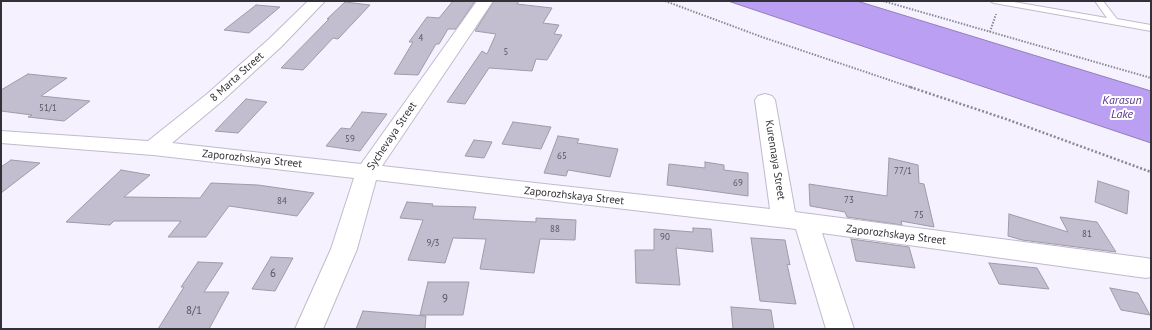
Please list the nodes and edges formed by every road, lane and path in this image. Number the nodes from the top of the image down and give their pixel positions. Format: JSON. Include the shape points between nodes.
{"nodes":[{"id":1,"x":317,"y":1,"type":"edge"},
{"id":2,"x":485,"y":1,"type":"edge"},
{"id":3,"x":665,"y":1,"type":"edge"},
{"id":4,"x":883,"y":1,"type":"edge"},
{"id":5,"x":996,"y":1,"type":"edge"},
{"id":6,"x":1098,"y":1,"type":"edge"},
{"id":7,"x":1034,"y":5,"type":"edge"},
{"id":8,"x":1114,"y":22,"type":"junction"},
{"id":9,"x":1151,"y":28,"type":"edge"},
{"id":10,"x":990,"y":32,"type":"junction"},
{"id":11,"x":1151,"y":78,"type":"edge"},
{"id":12,"x":765,"y":100,"type":"dead end"},
{"id":13,"x":2,"y":137,"type":"edge"},
{"id":14,"x":153,"y":148,"type":"junction"},
{"id":15,"x":367,"y":172,"type":"junction"},
{"id":16,"x":1151,"y":172,"type":"edge"},
{"id":17,"x":795,"y":221,"type":"junction"},
{"id":18,"x":1146,"y":268,"type":"dead end"},
{"id":19,"x":309,"y":329,"type":"edge"},
{"id":20,"x":840,"y":329,"type":"edge"}],
"edges":[{"from":1,"to":14,"type":"street","name":"8 Marta Street","via":[[214,98]]},
{"from":2,"to":15,"type":"street","name":"Sychevaya Street"},
{"from":3,"to":16,"type":"path"},
{"from":4,"to":10,"type":"path"},
{"from":5,"to":7,"type":"lane"},
{"from":5,"to":10,"type":"path","via":[[995,21]]},
{"from":6,"to":8,"type":"lane"},
{"from":7,"to":8,"type":"lane"},
{"from":8,"to":9,"type":"lane"},
{"from":10,"to":11,"type":"path"},
{"from":12,"to":17,"type":"street","name":"Kurennaya Street"},
{"from":13,"to":14,"type":"street","name":"Zaporozhskaya Street"},
{"from":14,"to":15,"type":"street","name":"Zaporozhskaya Street"},
{"from":15,"to":17,"type":"street","name":"Zaporozhskaya Street"},
{"from":15,"to":19,"type":"street","name":"Sychevaya Street","via":[[344,249]]},
{"from":17,"to":18,"type":"street","name":"Zaporozhskaya Street"},
{"from":17,"to":20,"type":"street","name":"Kurennaya Street"}]}
